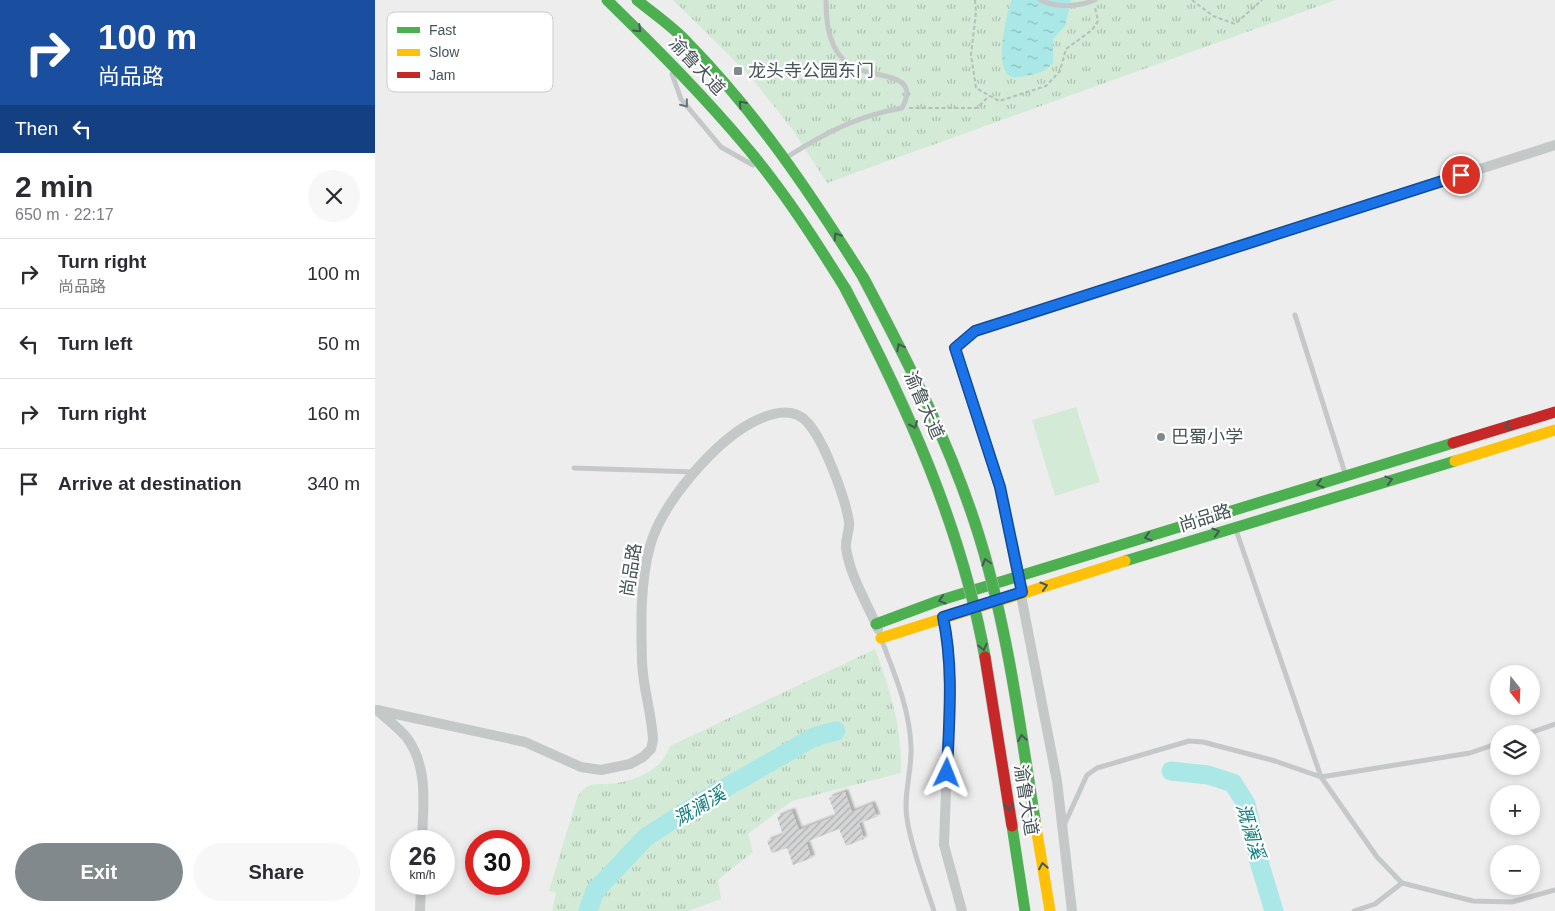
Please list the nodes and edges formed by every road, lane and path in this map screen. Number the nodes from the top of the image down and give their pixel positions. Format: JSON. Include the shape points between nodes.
{"nodes":[{"id":1,"x":607,"y":0,"type":"edge"},
{"id":2,"x":637,"y":0,"type":"edge"},
{"id":3,"x":826,"y":0,"type":"edge"},
{"id":4,"x":975,"y":0,"type":"edge"},
{"id":5,"x":1040,"y":0,"type":"edge"},
{"id":6,"x":1094,"y":0,"type":"edge"},
{"id":7,"x":1192,"y":0,"type":"edge"},
{"id":8,"x":1262,"y":0,"type":"edge"},
{"id":9,"x":668,"y":59,"type":"junction"},
{"id":10,"x":989,"y":96,"type":"junction"},
{"id":11,"x":902,"y":108,"type":"junction"},
{"id":12,"x":1555,"y":145,"type":"edge"},
{"id":13,"x":785,"y":158,"type":"junction"},
{"id":14,"x":768,"y":174,"type":"junction"},
{"id":15,"x":1295,"y":315,"type":"dead end"},
{"id":16,"x":1555,"y":412,"type":"edge"},
{"id":17,"x":1555,"y":430,"type":"edge"},
{"id":18,"x":574,"y":468,"type":"dead end"},
{"id":19,"x":695,"y":472,"type":"junction"},
{"id":20,"x":1346,"y":476,"type":"junction"},
{"id":21,"x":1235,"y":527,"type":"junction"},
{"id":22,"x":1019,"y":577,"type":"junction"},
{"id":23,"x":1022,"y":592,"type":"junction"},
{"id":24,"x":943,"y":617,"type":"junction"},
{"id":25,"x":876,"y":624,"type":"junction"},
{"id":26,"x":881,"y":638,"type":"junction"},
{"id":27,"x":376,"y":710,"type":"edge"},
{"id":28,"x":1555,"y":724,"type":"edge"},
{"id":29,"x":1540,"y":729,"type":"edge"},
{"id":30,"x":1490,"y":746,"type":"edge"},
{"id":31,"x":1321,"y":777,"type":"junction"},
{"id":32,"x":1063,"y":828,"type":"junction"},
{"id":33,"x":422,"y":830,"type":"edge"},
{"id":34,"x":1403,"y":883,"type":"junction"},
{"id":35,"x":1555,"y":890,"type":"edge"},
{"id":36,"x":421,"y":895,"type":"edge"},
{"id":37,"x":420,"y":911,"type":"edge"},
{"id":38,"x":934,"y":911,"type":"edge"},
{"id":39,"x":963,"y":911,"type":"edge"},
{"id":40,"x":1025,"y":911,"type":"edge"},
{"id":41,"x":1050,"y":911,"type":"edge"},
{"id":42,"x":1072,"y":911,"type":"edge"},
{"id":43,"x":1355,"y":911,"type":"edge"}],
"edges":[{"from":1,"to":9,"type":"main road","name":"渝鲁大道","one_way":true},
{"from":13,"to":2,"type":"main road","name":"渝鲁大道","one_way":true,"via":[[685,41]]},
{"from":3,"to":11,"type":"lane","via":[[828,34],[841,57],[852,67],[903,83],[907,98]]},
{"from":4,"to":10,"type":"path","via":[[971,55],[976,88]]},
{"from":5,"to":6,"type":"lane","via":[[1060,5],[1080,5]]},
{"from":6,"to":10,"type":"path","via":[[1098,21],[1092,30],[1066,49],[1060,71],[1046,86],[999,101]]},
{"from":7,"to":8,"type":"path","via":[[1213,16],[1235,24]]},
{"from":9,"to":14,"type":"main road","name":"渝鲁大道"},
{"from":9,"to":14,"type":"lane","one_way":true,"via":[[681,100],[721,147]]},
{"from":10,"to":11,"type":"path","via":[[977,108]]},
{"from":11,"to":13,"type":"lane","via":[[823,134]]},
{"from":12,"to":22,"type":"street","via":[[975,331],[955,348],[1000,487]]},
{"from":41,"to":13,"type":"main road","name":"渝鲁大道","one_way":true,"bridge":true,"via":[[1010,664],[980,538],[942,434],[918,381],[863,277]]},
{"from":14,"to":40,"type":"main road","name":"渝鲁大道","one_way":true,"bridge":true,"via":[[845,288],[898,388],[941,492],[959,548],[988,668]]},
{"from":15,"to":20,"type":"lane"},
{"from":16,"to":20,"type":"main road","name":"尚品路","one_way":true},
{"from":21,"to":17,"type":"main road","name":"尚品路","one_way":true},
{"from":18,"to":19,"type":"lane"},
{"from":19,"to":25,"type":"street","name":"尚品路","via":[[745,426],[764,416],[785,413],[805,420],[825,450],[842,497],[849,522],[846,547],[851,566]]},
{"from":19,"to":27,"type":"street","name":"尚品路","via":[[665,514],[650,545],[642,591],[642,663],[653,740],[651,749],[643,757],[615,769],[581,767],[525,742]]},
{"from":20,"to":22,"type":"main road","name":"尚品路","one_way":true},
{"from":23,"to":21,"type":"main road","name":"尚品路","one_way":true},
{"from":21,"to":31,"type":"lane"},
{"from":22,"to":23,"type":"street"},
{"from":22,"to":25,"type":"main road","name":"尚品路","one_way":true,"via":[[937,601]]},
{"from":23,"to":24,"type":"main road","name":"尚品路"},
{"from":23,"to":32,"type":"street"},
{"from":24,"to":26,"type":"main road","name":"尚品路"},
{"from":24,"to":39,"type":"street","via":[[950,684],[944,846]]},
{"from":25,"to":26,"type":"street","name":"尚品路"},
{"from":26,"to":38,"type":"lane","via":[[907,716],[911,747],[907,820]]},
{"from":27,"to":33,"type":"street","via":[[406,737],[415,752],[423,787]]},
{"from":28,"to":29,"type":"lane"},
{"from":30,"to":31,"type":"lane","via":[[1470,753]]},
{"from":31,"to":32,"type":"lane","via":[[1275,761],[1203,742],[1189,742],[1097,768],[1087,775]]},
{"from":31,"to":34,"type":"lane","via":[[1377,857]]},
{"from":32,"to":42,"type":"street"},
{"from":34,"to":35,"type":"lane","via":[[1473,901],[1512,902]]},
{"from":34,"to":43,"type":"lane","via":[[1375,904]]},
{"from":36,"to":37,"type":"street"}]}
